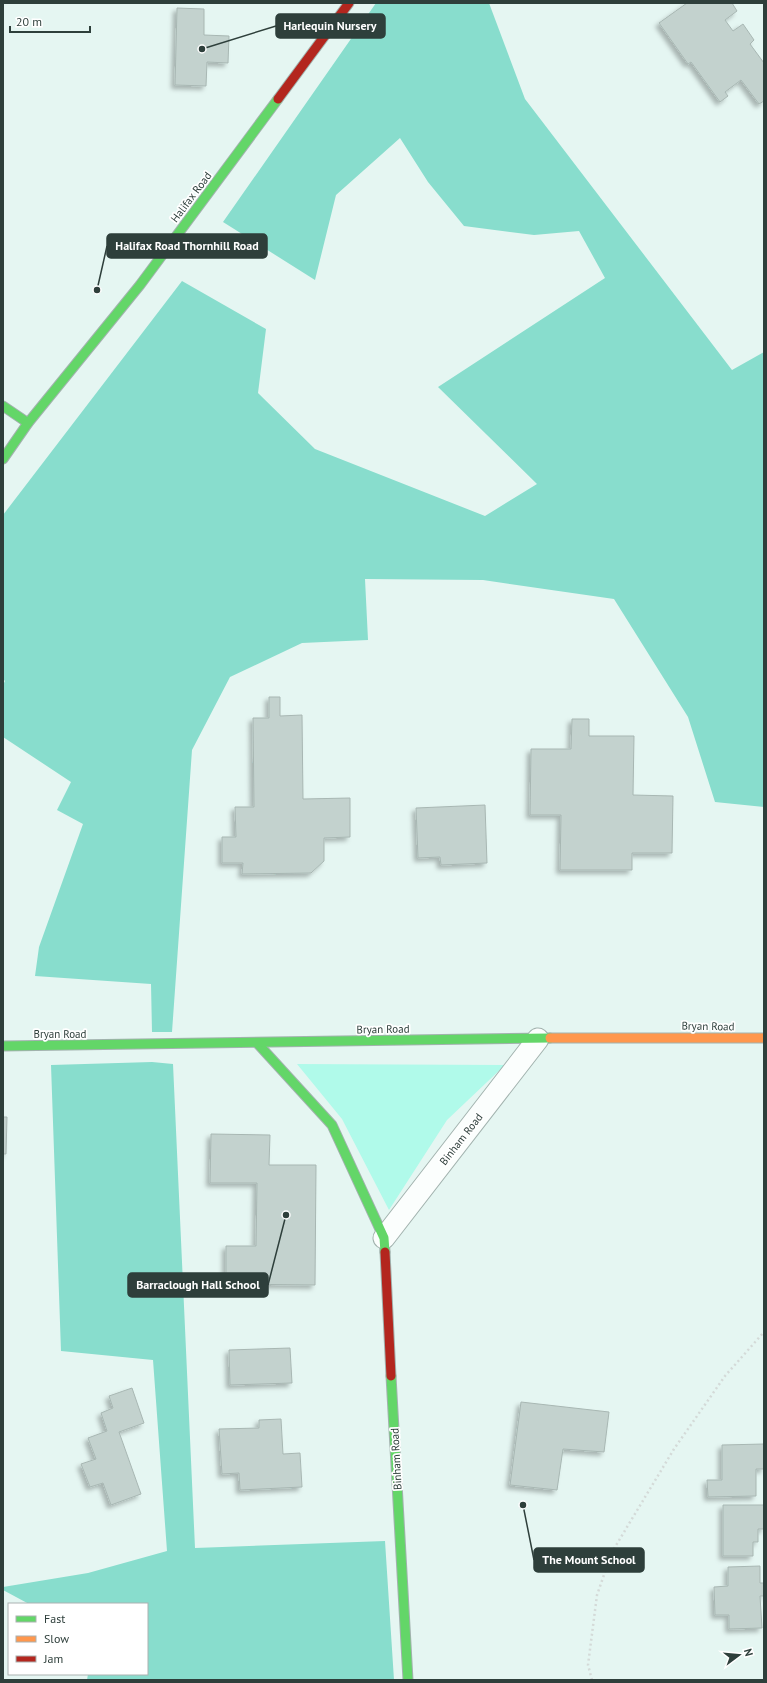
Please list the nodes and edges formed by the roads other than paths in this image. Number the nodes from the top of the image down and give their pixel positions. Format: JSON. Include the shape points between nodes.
{"nodes":[{"id":1,"x":344,"y":5,"type":"edge"},
{"id":2,"x":3,"y":406,"type":"edge"},
{"id":3,"x":28,"y":423,"type":"junction"},
{"id":4,"x":3,"y":459,"type":"edge"},
{"id":5,"x":764,"y":1038,"type":"edge"},
{"id":6,"x":538,"y":1039,"type":"junction"},
{"id":7,"x":258,"y":1044,"type":"junction"},
{"id":8,"x":3,"y":1046,"type":"edge"},
{"id":9,"x":384,"y":1238,"type":"junction"},
{"id":10,"x":408,"y":1680,"type":"edge"}],
"edges":[{"from":1,"to":3,"type":"main road","name":"Halifax Road","via":[[140,285]]},
{"from":2,"to":3,"type":"main road"},
{"from":3,"to":4,"type":"main road","name":"Halifax Road"},
{"from":5,"to":6,"type":"main road","name":"Bryan Road"},
{"from":6,"to":7,"type":"main road","name":"Bryan Road"},
{"from":6,"to":9,"type":"street","name":"Binham Road"},
{"from":7,"to":8,"type":"main road","name":"Bryan Road"},
{"from":7,"to":9,"type":"main road","name":"Binham Road","via":[[332,1125]]},
{"from":9,"to":10,"type":"main road","name":"Binham Road"}]}
